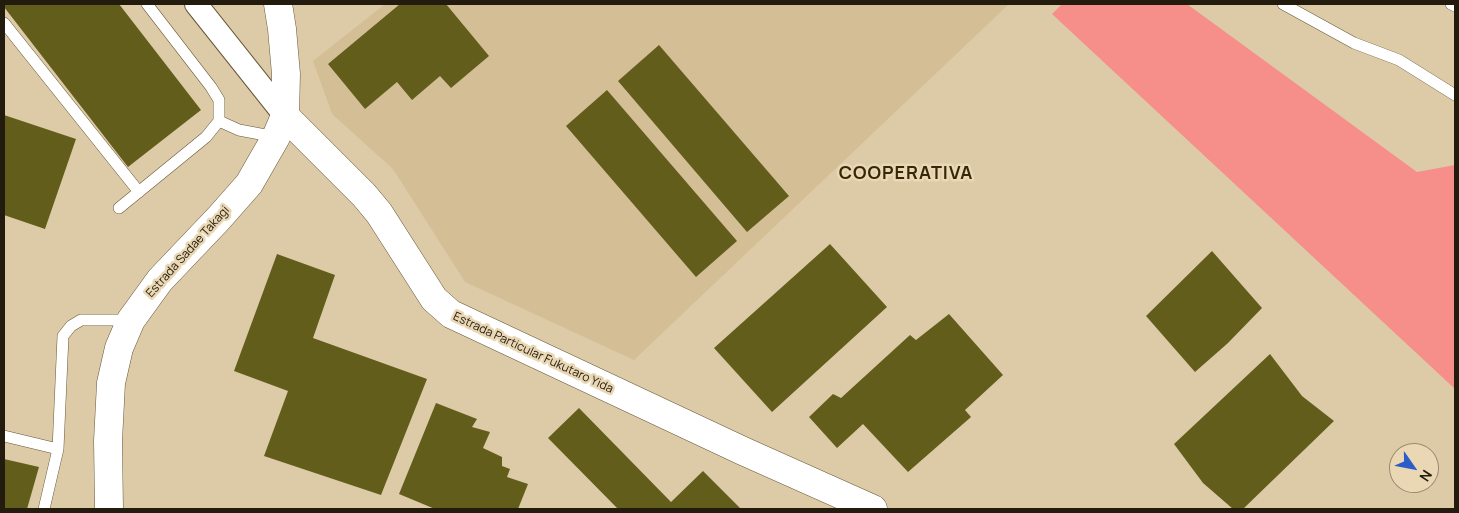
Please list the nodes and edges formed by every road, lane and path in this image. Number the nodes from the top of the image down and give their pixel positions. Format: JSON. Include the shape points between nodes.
{"nodes":[{"id":1,"x":147,"y":4,"type":"edge"},
{"id":2,"x":278,"y":4,"type":"edge"},
{"id":3,"x":1283,"y":4,"type":"edge"},
{"id":4,"x":1451,"y":4,"type":"edge"},
{"id":5,"x":1455,"y":6,"type":"edge"},
{"id":6,"x":201,"y":7,"type":"edge"},
{"id":7,"x":4,"y":23,"type":"edge"},
{"id":8,"x":1455,"y":95,"type":"edge"},
{"id":9,"x":219,"y":120,"type":"junction"},
{"id":10,"x":280,"y":126,"type":"junction"},
{"id":11,"x":139,"y":192,"type":"junction"},
{"id":12,"x":120,"y":208,"type":"dead end"},
{"id":13,"x":130,"y":320,"type":"junction"},
{"id":14,"x":4,"y":436,"type":"edge"},
{"id":15,"x":58,"y":449,"type":"junction"},
{"id":16,"x":44,"y":509,"type":"edge"},
{"id":17,"x":110,"y":509,"type":"edge"},
{"id":18,"x":873,"y":509,"type":"edge"}],
"edges":[{"from":1,"to":9,"type":"lane","via":[[211,87],[218,100]]},
{"from":2,"to":10,"type":"street","name":"Estrada Sadae Takagi","via":[[286,74]]},
{"from":3,"to":8,"type":"lane","via":[[1354,43],[1399,60]]},
{"from":4,"to":5,"type":"lane"},
{"from":6,"to":10,"type":"street","name":"Estrada Particular Fukutaro Yida"},
{"from":7,"to":11,"type":"lane"},
{"from":9,"to":10,"type":"lane","via":[[239,130]]},
{"from":9,"to":11,"type":"lane","via":[[206,137]]},
{"from":10,"to":13,"type":"street","name":"Estrada Sadae Takagi","via":[[249,184],[160,280]]},
{"from":10,"to":18,"type":"street","name":"Estrada Particular Fukutaro Yida","via":[[364,195],[434,299],[450,314]]},
{"from":11,"to":12,"type":"lane"},
{"from":13,"to":15,"type":"lane","via":[[81,320],[63,336]]},
{"from":13,"to":17,"type":"street","name":"Estrada Sadae Takagi","via":[[119,348],[112,383],[108,440]]},
{"from":14,"to":15,"type":"lane"},
{"from":15,"to":16,"type":"lane"}]}
